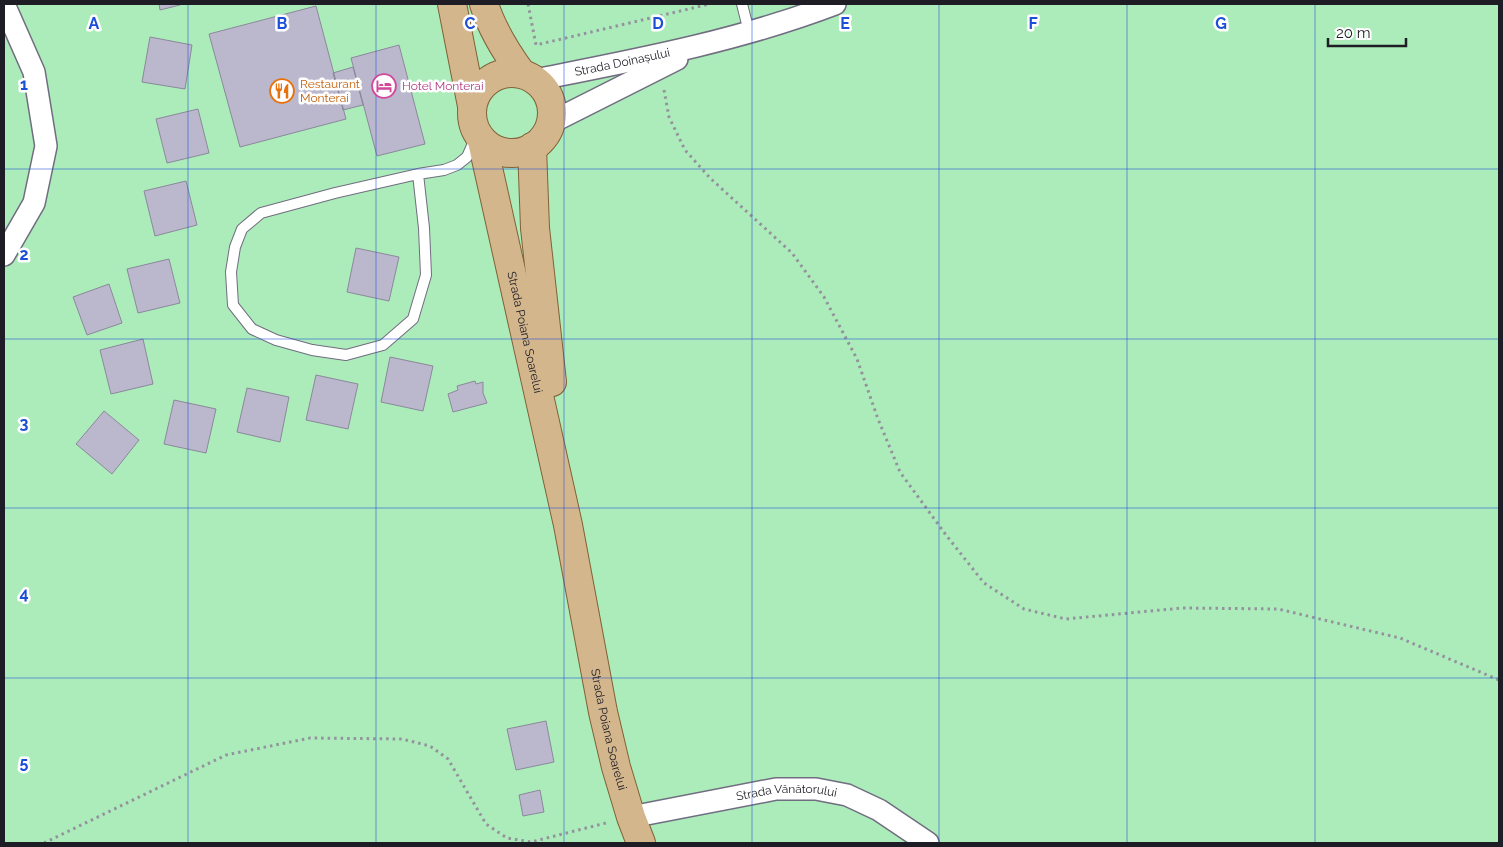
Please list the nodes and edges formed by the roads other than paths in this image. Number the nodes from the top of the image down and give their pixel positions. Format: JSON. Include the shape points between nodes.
{"nodes":[{"id":1,"x":4,"y":4,"type":"edge"},
{"id":2,"x":452,"y":4,"type":"edge"},
{"id":3,"x":484,"y":4,"type":"edge"},
{"id":4,"x":742,"y":4,"type":"edge"},
{"id":5,"x":835,"y":4,"type":"edge"},
{"id":6,"x":749,"y":32,"type":"junction"},
{"id":7,"x":709,"y":44,"type":"junction"},
{"id":8,"x":528,"y":77,"type":"junction"},
{"id":9,"x":472,"y":106,"type":"junction"},
{"id":10,"x":550,"y":123,"type":"junction"},
{"id":11,"x":480,"y":138,"type":"junction"},
{"id":12,"x":532,"y":146,"type":"junction"},
{"id":13,"x":418,"y":174,"type":"junction"},
{"id":14,"x":4,"y":255,"type":"edge"},
{"id":15,"x":568,"y":525,"type":"junction"},
{"id":16,"x":631,"y":817,"type":"junction"},
{"id":17,"x":641,"y":843,"type":"edge"},
{"id":18,"x":928,"y":843,"type":"edge"}],
"edges":[{"from":1,"to":14,"type":"street","via":[[34,72],[46,146],[34,203]]},
{"from":2,"to":9,"type":"main road"},
{"from":3,"to":8,"type":"main road","via":[[507,54]]},
{"from":4,"to":6,"type":"lane"},
{"from":5,"to":6,"type":"street","name":"Strada Doinașului"},
{"from":6,"to":7,"type":"street","name":"Strada Doinașului"},
{"from":7,"to":8,"type":"street","name":"Strada Doinașului"},
{"from":7,"to":10,"type":"street","name":"Strada Doinașului"},
{"from":8,"to":9,"type":"main road","via":[[509,73],[496,76],[476,94]]},
{"from":8,"to":10,"type":"main road","via":[[544,89],[549,99]]},
{"from":9,"to":11,"type":"main road","via":[[472,118]]},
{"from":10,"to":12,"type":"main road","via":[[544,136]]},
{"from":11,"to":12,"type":"main road","via":[[500,151],[511,153]]},
{"from":11,"to":13,"type":"lane","via":[[457,165]]},
{"from":11,"to":15,"type":"main road","name":"Strada Poiana Soarelui"},
{"from":12,"to":15,"type":"main road","name":"Strada Poiana Soarelui","via":[[535,228]]},
{"from":13,"to":13,"type":"lane","via":[[426,275],[413,319],[383,345],[346,355],[312,350],[252,329],[233,305],[231,272],[242,229],[261,213]]},
{"from":15,"to":16,"type":"main road","name":"Strada Poiana Soarelui","via":[[603,712]]},
{"from":16,"to":17,"type":"main road","name":"Strada Poiana Soarelui"},
{"from":16,"to":18,"type":"street","name":"Strada Vânătorului","via":[[776,789],[816,789],[848,795],[879,810]]}]}
